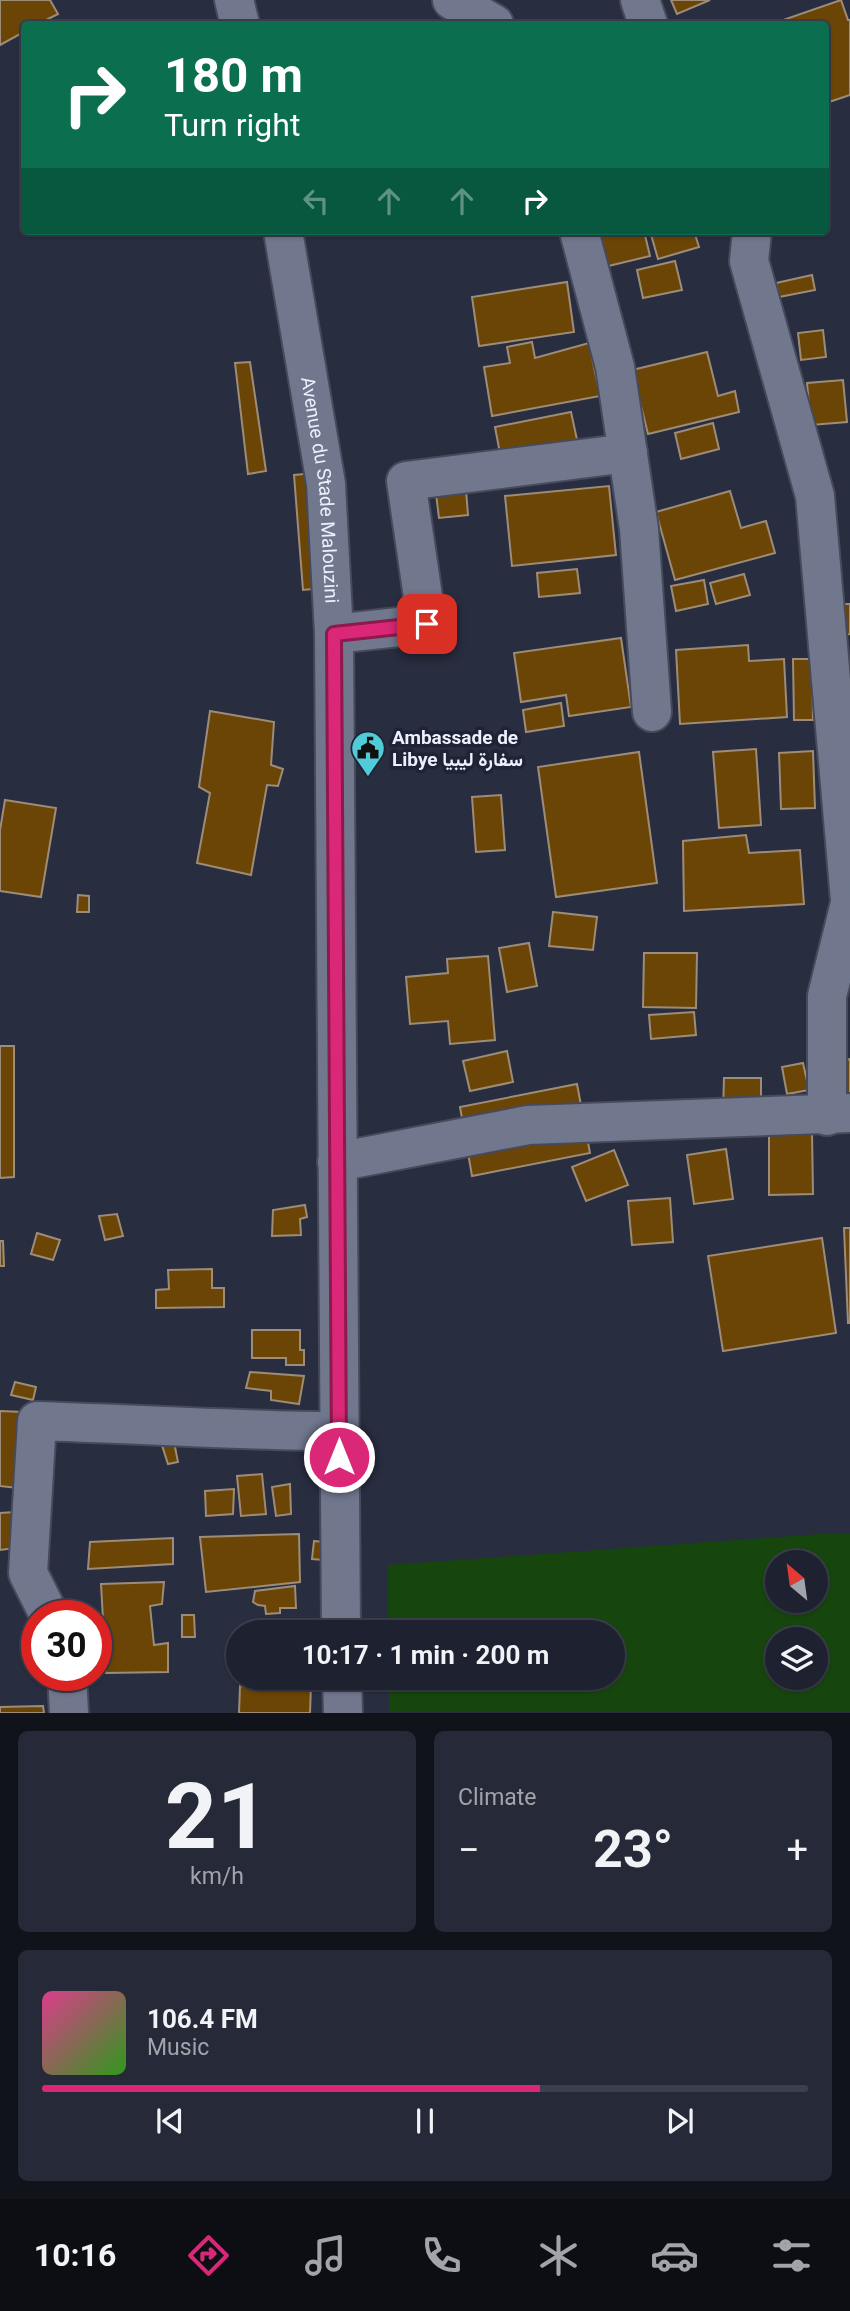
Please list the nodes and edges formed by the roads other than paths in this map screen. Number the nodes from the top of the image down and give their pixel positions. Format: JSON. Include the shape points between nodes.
{"nodes":[{"id":1,"x":234,"y":0,"type":"edge"},
{"id":2,"x":452,"y":0,"type":"edge"},
{"id":3,"x":640,"y":0,"type":"edge"},
{"id":4,"x":239,"y":21,"type":"edge"},
{"id":5,"x":489,"y":21,"type":"edge"},
{"id":6,"x":647,"y":21,"type":"edge"},
{"id":7,"x":284,"y":235,"type":"edge"},
{"id":8,"x":580,"y":235,"type":"edge"},
{"id":9,"x":751,"y":235,"type":"edge"},
{"id":10,"x":628,"y":453,"type":"junction"},
{"id":11,"x":334,"y":634,"type":"junction"},
{"id":12,"x":652,"y":712,"type":"dead end"},
{"id":13,"x":850,"y":901,"type":"edge"},
{"id":14,"x":838,"y":1115,"type":"edge"},
{"id":15,"x":337,"y":1162,"type":"junction"},
{"id":16,"x":339,"y":1431,"type":"junction"},
{"id":17,"x":42,"y":1600,"type":"edge"},
{"id":18,"x":341,"y":1620,"type":"edge"},
{"id":19,"x":342,"y":1690,"type":"edge"},
{"id":20,"x":68,"y":1691,"type":"edge"},
{"id":21,"x":69,"y":1713,"type":"edge"},
{"id":22,"x":343,"y":1713,"type":"edge"}],
"edges":[{"from":1,"to":4,"type":"street"},
{"from":2,"to":5,"type":"street"},
{"from":3,"to":6,"type":"street"},
{"from":7,"to":11,"type":"street","name":"Avenue du Stade Malouzini","via":[[326,484]]},
{"from":8,"to":10,"type":"street","via":[[615,367]]},
{"from":9,"to":13,"type":"street","via":[[748,261],[815,496]]},
{"from":10,"to":11,"type":"street","via":[[406,481],[427,624]]},
{"from":10,"to":12,"type":"street","via":[[639,530]]},
{"from":11,"to":15,"type":"street","name":"Avenue du Stade Malouzini"},
{"from":13,"to":14,"type":"street","via":[[827,996]]},
{"from":14,"to":15,"type":"street","via":[[528,1125]]},
{"from":15,"to":16,"type":"street","name":"Avenue du Stade Malouzini"},
{"from":16,"to":17,"type":"street","via":[[242,1431],[37,1420],[28,1573]]},
{"from":16,"to":18,"type":"street","name":"Avenue du Stade Malouzini"},
{"from":19,"to":22,"type":"street"},
{"from":20,"to":21,"type":"street"}]}
